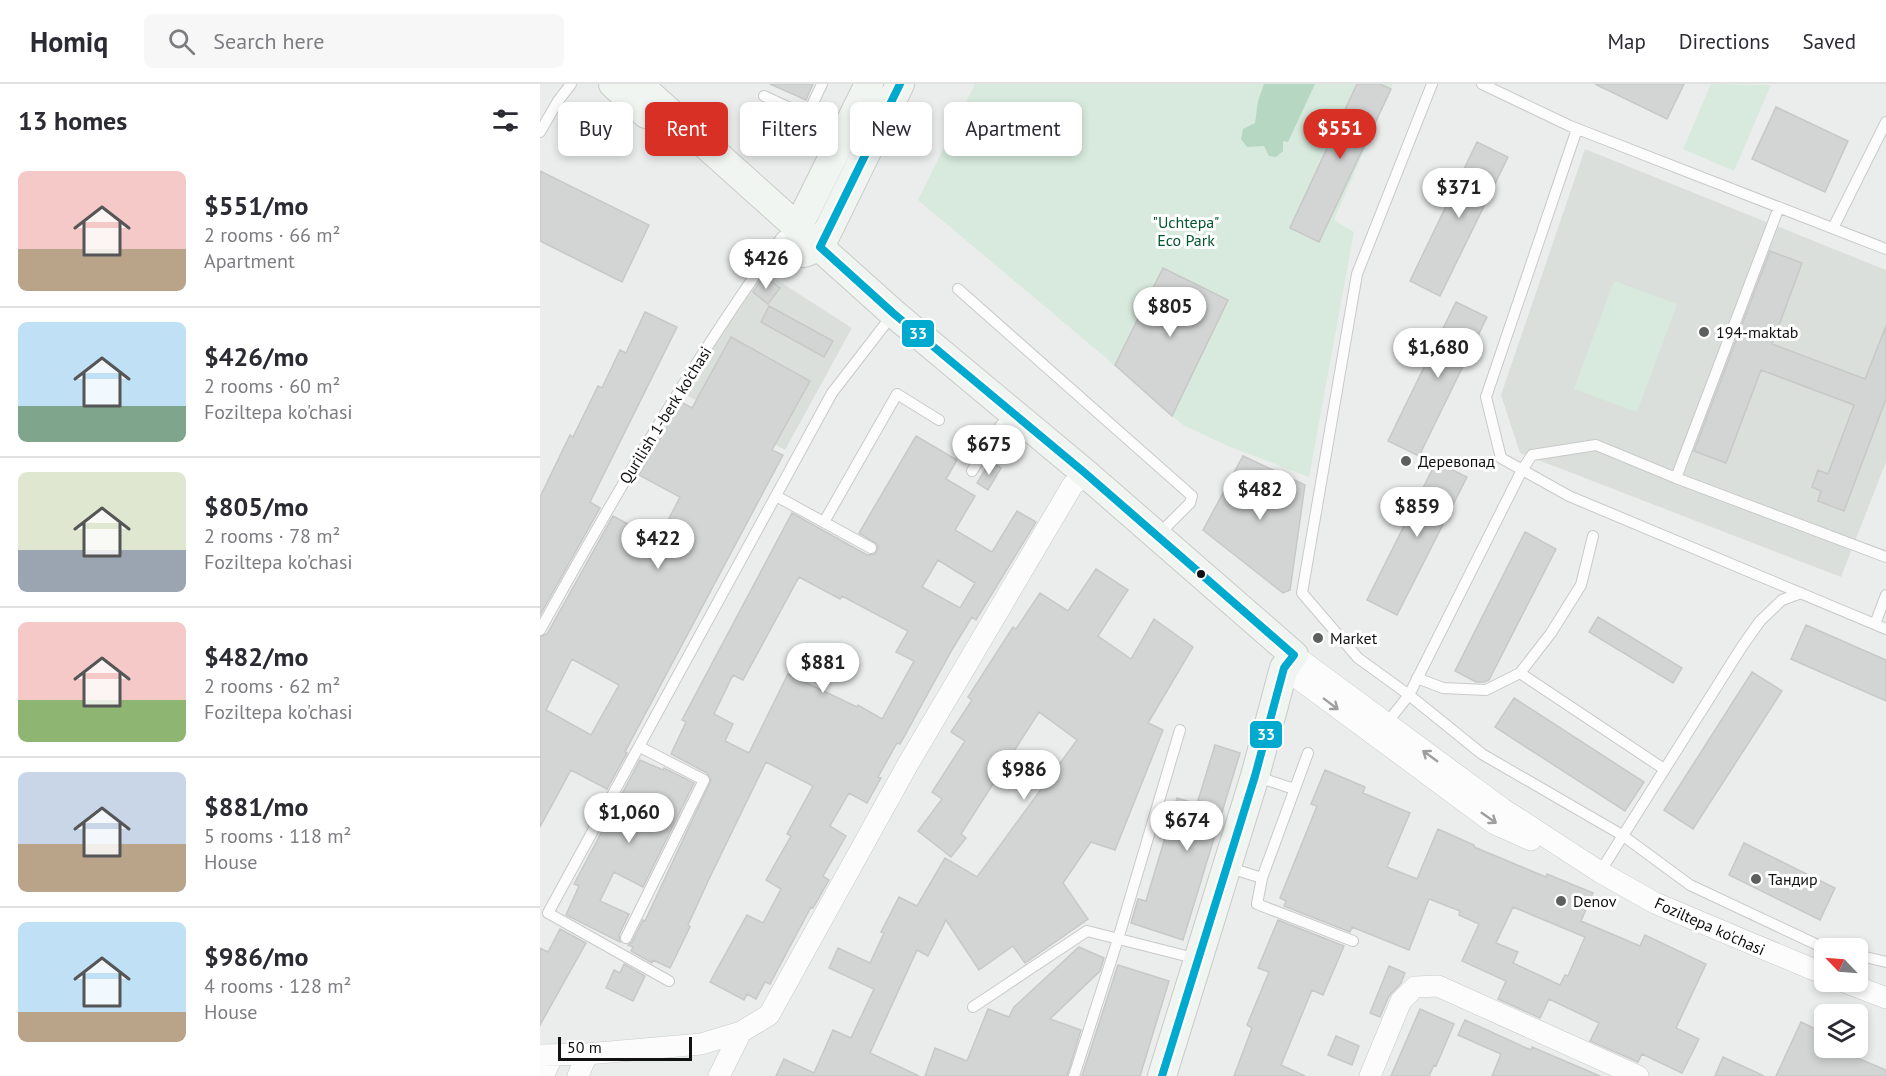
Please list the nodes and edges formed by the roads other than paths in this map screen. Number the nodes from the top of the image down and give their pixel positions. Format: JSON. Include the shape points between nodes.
{"nodes":[{"id":1,"x":571,"y":84,"type":"edge"},
{"id":2,"x":613,"y":84,"type":"edge"},
{"id":3,"x":822,"y":84,"type":"edge"},
{"id":4,"x":869,"y":84,"type":"edge"},
{"id":5,"x":900,"y":84,"type":"edge"},
{"id":6,"x":1432,"y":84,"type":"edge"},
{"id":7,"x":1482,"y":84,"type":"edge"},
{"id":8,"x":646,"y":87,"type":"edge"},
{"id":9,"x":764,"y":96,"type":"dead end"},
{"id":10,"x":1886,"y":122,"type":"edge"},
{"id":11,"x":1576,"y":129,"type":"junction"},
{"id":12,"x":540,"y":132,"type":"edge"},
{"id":13,"x":1779,"y":207,"type":"junction"},
{"id":14,"x":1833,"y":228,"type":"junction"},
{"id":15,"x":800,"y":241,"type":"junction"},
{"id":16,"x":1886,"y":249,"type":"edge"},
{"id":17,"x":958,"y":289,"type":"dead end"},
{"id":18,"x":888,"y":319,"type":"junction"},
{"id":19,"x":939,"y":420,"type":"dead end"},
{"id":20,"x":1001,"y":425,"type":"junction"},
{"id":21,"x":1522,"y":470,"type":"junction"},
{"id":22,"x":972,"y":471,"type":"dead end"},
{"id":23,"x":1676,"y":478,"type":"junction"},
{"id":24,"x":1079,"y":480,"type":"junction"},
{"id":25,"x":776,"y":496,"type":"junction"},
{"id":26,"x":824,"y":522,"type":"junction"},
{"id":27,"x":1156,"y":536,"type":"junction"},
{"id":28,"x":1593,"y":536,"type":"dead end"},
{"id":29,"x":871,"y":548,"type":"dead end"},
{"id":30,"x":1886,"y":558,"type":"edge"},
{"id":31,"x":1801,"y":593,"type":"junction"},
{"id":32,"x":1886,"y":595,"type":"edge"},
{"id":33,"x":1875,"y":624,"type":"junction"},
{"id":34,"x":1886,"y":628,"type":"edge"},
{"id":35,"x":540,"y":630,"type":"edge"},
{"id":36,"x":1289,"y":662,"type":"junction"},
{"id":37,"x":1520,"y":673,"type":"junction"},
{"id":38,"x":1417,"y":678,"type":"junction"},
{"id":39,"x":1409,"y":695,"type":"junction"},
{"id":40,"x":1385,"y":724,"type":"junction"},
{"id":41,"x":1180,"y":730,"type":"dead end"},
{"id":42,"x":640,"y":747,"type":"junction"},
{"id":43,"x":1308,"y":753,"type":"dead end"},
{"id":44,"x":1664,"y":769,"type":"junction"},
{"id":45,"x":1255,"y":776,"type":"junction"},
{"id":46,"x":1294,"y":789,"type":"junction"},
{"id":47,"x":1622,"y":835,"type":"junction"},
{"id":48,"x":1226,"y":866,"type":"junction"},
{"id":49,"x":1600,"y":872,"type":"junction"},
{"id":50,"x":1262,"y":878,"type":"junction"},
{"id":51,"x":626,"y":938,"type":"dead end"},
{"id":52,"x":1118,"y":939,"type":"junction"},
{"id":53,"x":1353,"y":941,"type":"dead end"},
{"id":54,"x":1814,"y":943,"type":"edge"},
{"id":55,"x":1868,"y":958,"type":"edge"},
{"id":56,"x":1198,"y":959,"type":"junction"},
{"id":57,"x":1886,"y":962,"type":"edge"},
{"id":58,"x":1814,"y":970,"type":"edge"},
{"id":59,"x":669,"y":981,"type":"dead end"},
{"id":60,"x":1868,"y":991,"type":"edge"},
{"id":61,"x":1886,"y":998,"type":"edge"},
{"id":62,"x":972,"y":1007,"type":"dead end"},
{"id":63,"x":741,"y":1032,"type":"junction"},
{"id":64,"x":587,"y":1054,"type":"junction"},
{"id":65,"x":547,"y":1055,"type":"edge"},
{"id":66,"x":543,"y":1076,"type":"edge"},
{"id":67,"x":578,"y":1076,"type":"edge"},
{"id":68,"x":719,"y":1076,"type":"edge"},
{"id":69,"x":1074,"y":1076,"type":"edge"},
{"id":70,"x":1162,"y":1076,"type":"edge"},
{"id":71,"x":1370,"y":1076,"type":"edge"},
{"id":72,"x":1638,"y":1076,"type":"edge"}],
"edges":[{"from":1,"to":12,"type":"lane"},
{"from":2,"to":15,"type":"main road","name":"Foziltepa ko'chasi"},
{"from":3,"to":9,"type":"lane","via":[[807,116]]},
{"from":4,"to":15,"type":"main road"},
{"from":5,"to":15,"type":"main road"},
{"from":6,"to":39,"type":"lane","via":[[1357,274],[1302,593],[1358,658]]},
{"from":7,"to":11,"type":"lane"},
{"from":8,"to":15,"type":"main road","name":"Foziltepa ko'chasi"},
{"from":10,"to":14,"type":"lane"},
{"from":11,"to":13,"type":"lane"},
{"from":11,"to":21,"type":"lane","via":[[1486,397],[1501,458]]},
{"from":13,"to":14,"type":"lane"},
{"from":13,"to":23,"type":"lane"},
{"from":14,"to":16,"type":"lane"},
{"from":15,"to":18,"type":"main road","name":"Foziltepa ko'chasi"},
{"from":15,"to":35,"type":"lane","name":"Qurilish 1-berk ko'chasi","via":[[733,305],[610,503]]},
{"from":17,"to":27,"type":"lane","via":[[1192,496],[1190,503]]},
{"from":18,"to":20,"type":"main road","name":"Foziltepa ko'chasi"},
{"from":18,"to":24,"type":"main road","name":"Foziltepa ko'chasi"},
{"from":18,"to":25,"type":"lane","via":[[832,393]]},
{"from":19,"to":26,"type":"lane","via":[[897,394]]},
{"from":20,"to":22,"type":"lane"},
{"from":20,"to":24,"type":"main road","name":"Foziltepa ko'chasi"},
{"from":21,"to":23,"type":"lane","via":[[1532,455],[1596,445]]},
{"from":21,"to":31,"type":"lane","via":[[1569,496]]},
{"from":21,"to":38,"type":"lane"},
{"from":23,"to":30,"type":"lane"},
{"from":24,"to":27,"type":"main road","name":"Foziltepa ko'chasi"},
{"from":24,"to":36,"type":"main road","name":"Foziltepa ko'chasi"},
{"from":24,"to":63,"type":"street","via":[[908,764],[769,1015]]},
{"from":25,"to":26,"type":"lane"},
{"from":25,"to":42,"type":"lane"},
{"from":26,"to":29,"type":"lane"},
{"from":27,"to":36,"type":"main road","name":"Foziltepa ko'chasi"},
{"from":28,"to":37,"type":"lane","via":[[1581,585]]},
{"from":31,"to":33,"type":"lane"},
{"from":31,"to":44,"type":"lane","via":[[1782,600],[1761,621]]},
{"from":32,"to":33,"type":"lane"},
{"from":33,"to":34,"type":"lane"},
{"from":36,"to":40,"type":"street","name":"Foziltepa ko'chasi"},
{"from":36,"to":45,"type":"main road"},
{"from":36,"to":49,"type":"street","name":"Foziltepa ko'chasi","one_way":true,"via":[[1495,824]]},
{"from":37,"to":38,"type":"lane","via":[[1486,690],[1443,688]]},
{"from":37,"to":44,"type":"lane"},
{"from":38,"to":39,"type":"lane"},
{"from":39,"to":40,"type":"lane"},
{"from":39,"to":47,"type":"lane","via":[[1482,754]]},
{"from":49,"to":40,"type":"street","name":"Foziltepa ko'chasi","one_way":true,"via":[[1503,809]]},
{"from":41,"to":52,"type":"lane"},
{"from":42,"to":51,"type":"lane","via":[[704,780]]},
{"from":42,"to":59,"type":"lane","via":[[548,913]]},
{"from":43,"to":46,"type":"lane"},
{"from":44,"to":47,"type":"lane"},
{"from":45,"to":46,"type":"lane"},
{"from":45,"to":48,"type":"main road"},
{"from":46,"to":50,"type":"lane"},
{"from":47,"to":49,"type":"lane"},
{"from":47,"to":54,"type":"lane","via":[[1690,885]]},
{"from":48,"to":50,"type":"lane"},
{"from":48,"to":56,"type":"main road"},
{"from":49,"to":58,"type":"street","name":"Foziltepa ko'chasi","via":[[1654,903]]},
{"from":50,"to":53,"type":"lane","via":[[1257,904]]},
{"from":52,"to":56,"type":"lane"},
{"from":52,"to":62,"type":"lane","via":[[1087,931]]},
{"from":52,"to":69,"type":"lane"},
{"from":55,"to":57,"type":"lane"},
{"from":56,"to":70,"type":"main road"},
{"from":60,"to":61,"type":"street"},
{"from":63,"to":64,"type":"street","via":[[701,1044]]},
{"from":63,"to":68,"type":"street"},
{"from":64,"to":65,"type":"street"},
{"from":64,"to":67,"type":"street"},
{"from":65,"to":66,"type":"street"},
{"from":71,"to":72,"type":"street","via":[[1401,1002],[1415,987],[1438,986]]}]}
